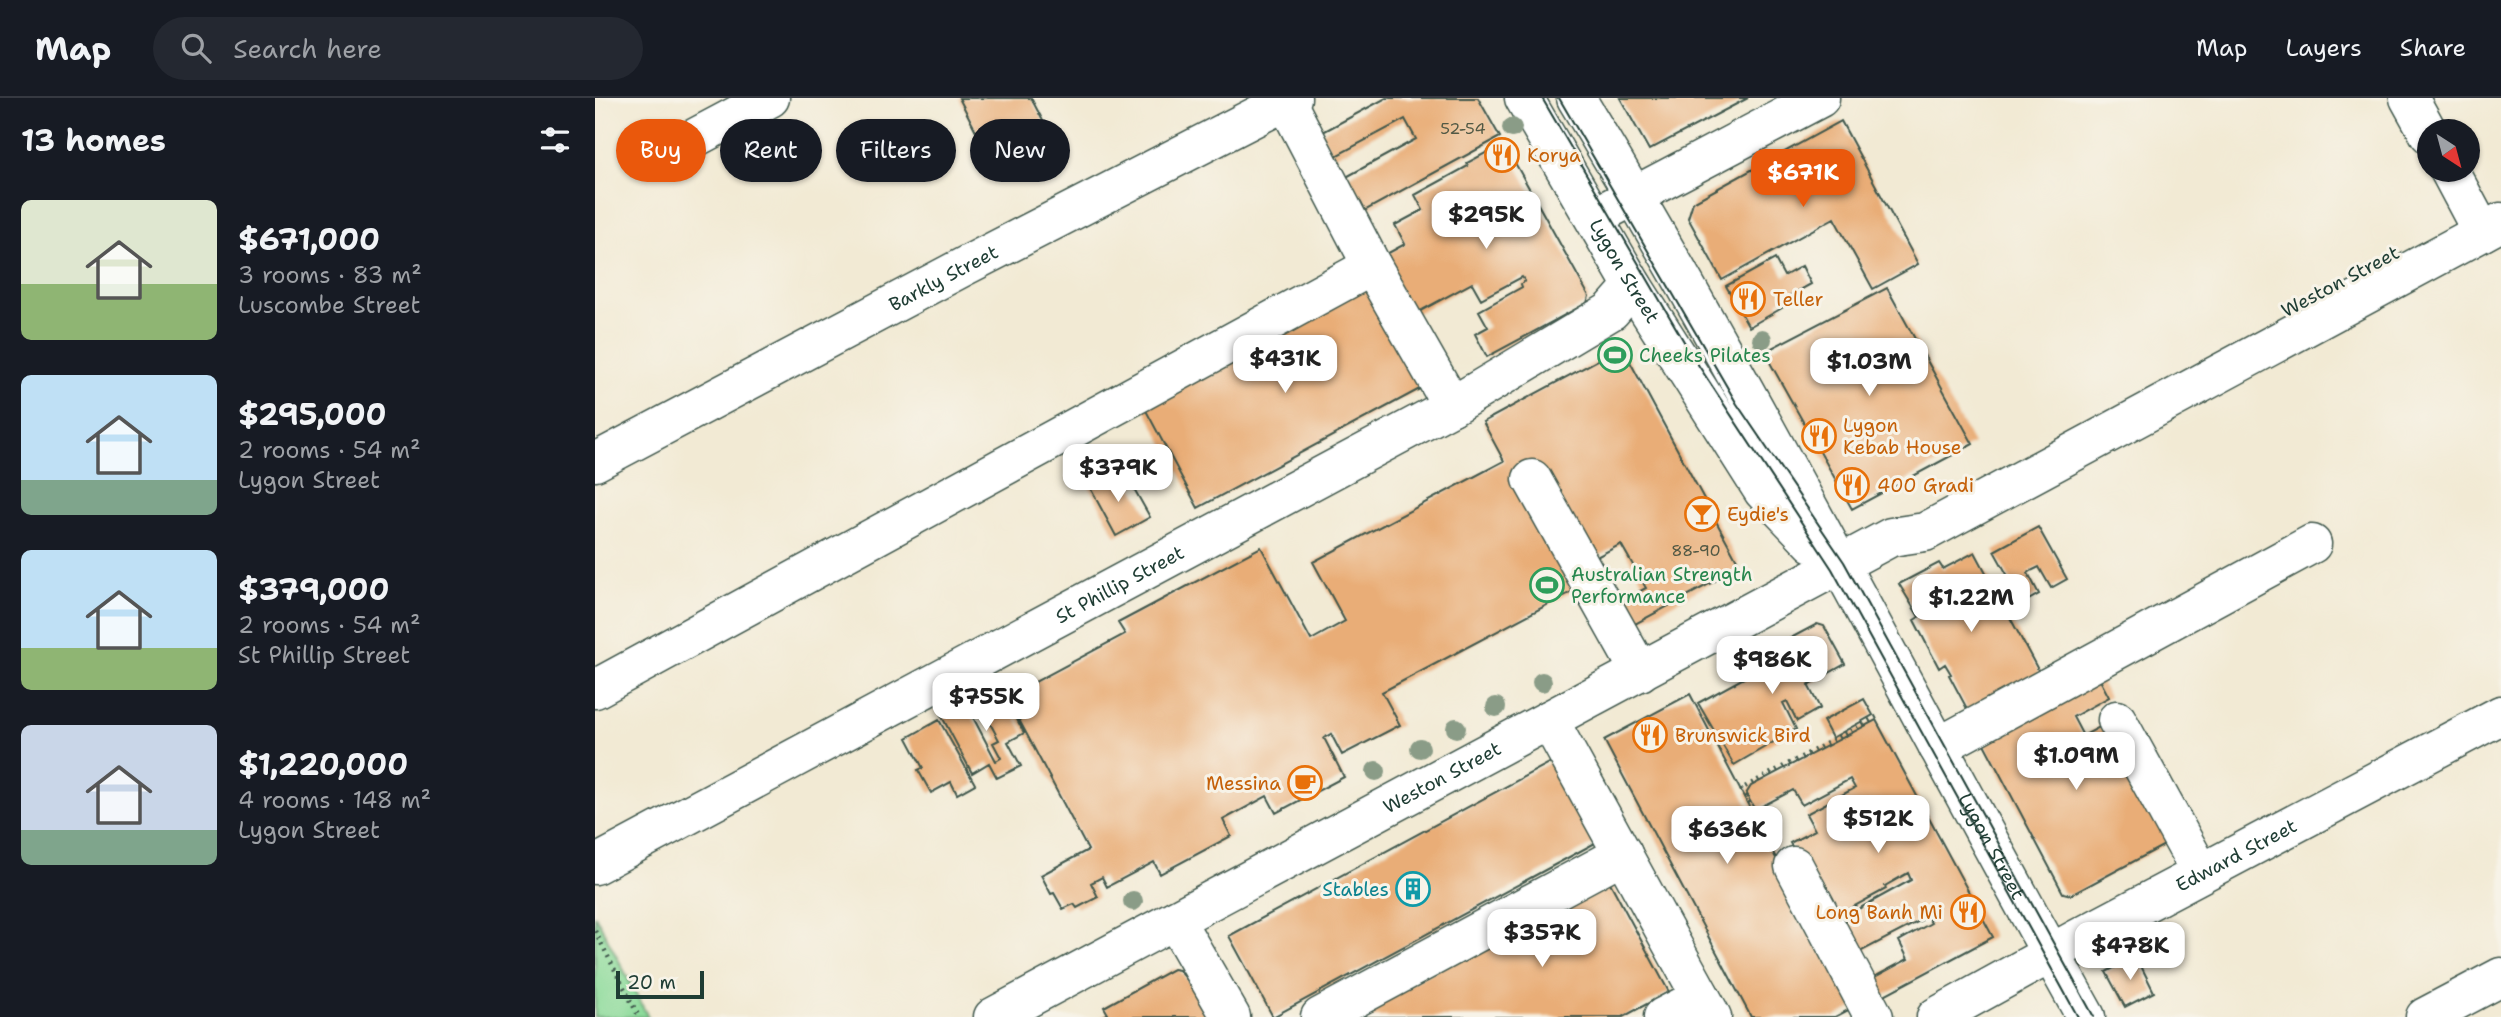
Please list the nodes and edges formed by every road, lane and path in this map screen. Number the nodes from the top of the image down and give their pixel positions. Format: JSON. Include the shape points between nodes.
{"nodes":[{"id":1,"x":770,"y":98,"type":"edge"},
{"id":2,"x":1524,"y":98,"type":"edge"},
{"id":3,"x":1576,"y":98,"type":"edge"},
{"id":4,"x":1820,"y":98,"type":"edge"},
{"id":5,"x":2409,"y":98,"type":"edge"},
{"id":6,"x":1289,"y":99,"type":"edge"},
{"id":7,"x":2421,"y":119,"type":"edge"},
{"id":8,"x":706,"y":132,"type":"edge"},
{"id":9,"x":2460,"y":182,"type":"edge"},
{"id":10,"x":1635,"y":195,"type":"junction"},
{"id":11,"x":2489,"y":215,"type":"edge"},
{"id":12,"x":1593,"y":218,"type":"junction"},
{"id":13,"x":1372,"y":266,"type":"junction"},
{"id":14,"x":1633,"y":286,"type":"junction"},
{"id":15,"x":1452,"y":406,"type":"junction"},
{"id":16,"x":595,"y":462,"type":"edge"},
{"id":17,"x":1532,"y":479,"type":"dead end"},
{"id":18,"x":2312,"y":544,"type":"dead end"},
{"id":19,"x":1839,"y":565,"type":"junction"},
{"id":20,"x":1640,"y":672,"type":"junction"},
{"id":21,"x":595,"y":689,"type":"edge"},
{"id":22,"x":1880,"y":715,"type":"dead end"},
{"id":23,"x":2501,"y":715,"type":"edge"},
{"id":24,"x":1549,"y":720,"type":"junction"},
{"id":25,"x":2117,"y":720,"type":"dead end"},
{"id":26,"x":1938,"y":747,"type":"junction"},
{"id":27,"x":1753,"y":809,"type":"dead end"},
{"id":28,"x":1623,"y":854,"type":"junction"},
{"id":29,"x":595,"y":865,"type":"edge"},
{"id":30,"x":1794,"y":866,"type":"dead end"},
{"id":31,"x":2201,"y":873,"type":"junction"},
{"id":32,"x":1175,"y":920,"type":"junction"},
{"id":33,"x":595,"y":932,"type":"edge"},
{"id":34,"x":2050,"y":954,"type":"junction"},
{"id":35,"x":2501,"y":977,"type":"edge"},
{"id":36,"x":1706,"y":1007,"type":"edge"},
{"id":37,"x":639,"y":1017,"type":"edge"},
{"id":38,"x":993,"y":1017,"type":"edge"},
{"id":39,"x":1231,"y":1017,"type":"edge"},
{"id":40,"x":1320,"y":1017,"type":"edge"},
{"id":41,"x":1663,"y":1017,"type":"edge"},
{"id":42,"x":1874,"y":1017,"type":"edge"},
{"id":43,"x":1936,"y":1017,"type":"edge"},
{"id":44,"x":2086,"y":1017,"type":"edge"},
{"id":45,"x":2425,"y":1017,"type":"edge"}],
"edges":[{"from":1,"to":8,"type":"street"},
{"from":2,"to":12,"type":"street","name":"Lygon Street"},
{"from":3,"to":10,"type":"street","name":"Lygon Street"},
{"from":4,"to":10,"type":"street"},
{"from":5,"to":7,"type":"street"},
{"from":6,"to":13,"type":"street"},
{"from":6,"to":16,"type":"street","name":"Barkly Street"},
{"from":9,"to":11,"type":"street"},
{"from":10,"to":12,"type":"street"},
{"from":10,"to":19,"type":"street","name":"Lygon Street"},
{"from":11,"to":19,"type":"street","name":"Weston Street","via":[[2186,378],[1925,532],[1891,537]]},
{"from":12,"to":14,"type":"street","name":"Lygon Street"},
{"from":13,"to":15,"type":"street"},
{"from":13,"to":21,"type":"street"},
{"from":14,"to":15,"type":"street","name":"St Phillip Street","via":[[1611,311]]},
{"from":14,"to":19,"type":"street","name":"Lygon Street","via":[[1763,491]]},
{"from":15,"to":29,"type":"street","name":"St Phillip Street"},
{"from":17,"to":20,"type":"street"},
{"from":18,"to":26,"type":"street"},
{"from":19,"to":20,"type":"street","name":"Weston Street"},
{"from":19,"to":26,"type":"street","name":"Lygon Street"},
{"from":20,"to":24,"type":"street","name":"Weston Street"},
{"from":22,"to":27,"type":"path","via":[[1741,789]]},
{"from":23,"to":31,"type":"street","name":"Edward Street"},
{"from":24,"to":28,"type":"street"},
{"from":24,"to":32,"type":"street","name":"Weston Street"},
{"from":25,"to":31,"type":"street"},
{"from":26,"to":34,"type":"street","name":"Lygon Street"},
{"from":28,"to":36,"type":"street"},
{"from":28,"to":40,"type":"street"},
{"from":30,"to":42,"type":"street"},
{"from":31,"to":34,"type":"street","name":"Edward Street"},
{"from":32,"to":38,"type":"street","name":"Weston Street"},
{"from":32,"to":39,"type":"street"},
{"from":33,"to":37,"type":"path"},
{"from":34,"to":43,"type":"street","name":"Edward Street"},
{"from":34,"to":44,"type":"street","name":"Lygon Street"},
{"from":35,"to":45,"type":"street"},
{"from":36,"to":41,"type":"street"}]}
